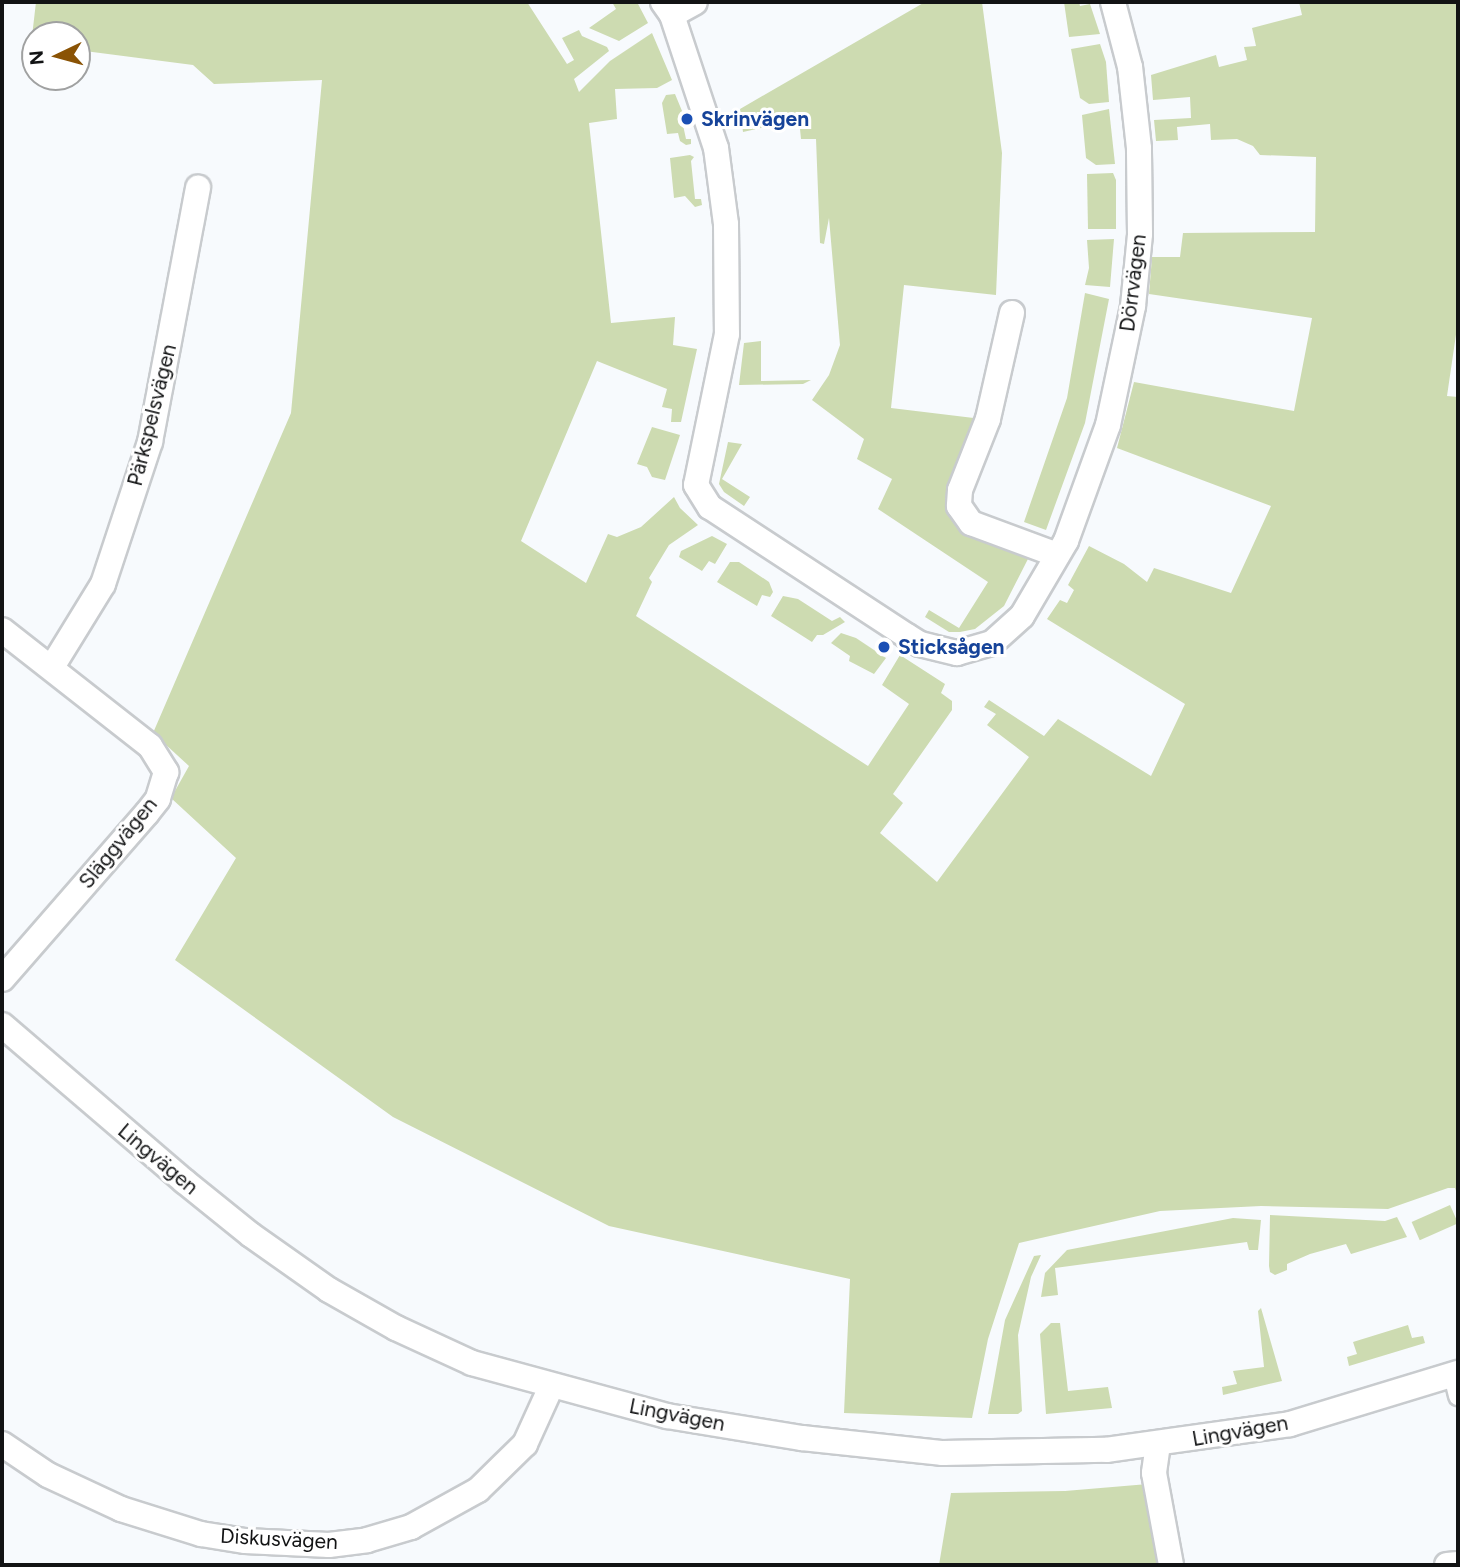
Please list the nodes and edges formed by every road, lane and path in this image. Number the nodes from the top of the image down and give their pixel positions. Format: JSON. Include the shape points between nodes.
{"nodes":[{"id":1,"x":695,"y":2,"type":"edge"},
{"id":2,"x":1113,"y":2,"type":"edge"},
{"id":3,"x":668,"y":8,"type":"edge"},
{"id":4,"x":198,"y":187,"type":"dead end"},
{"id":5,"x":1012,"y":313,"type":"dead end"},
{"id":6,"x":1057,"y":555,"type":"junction"},
{"id":7,"x":2,"y":630,"type":"edge"},
{"id":8,"x":52,"y":667,"type":"junction"},
{"id":9,"x":2,"y":979,"type":"edge"},
{"id":10,"x":2,"y":1026,"type":"edge"},
{"id":11,"x":1457,"y":1381,"type":"edge"},
{"id":12,"x":551,"y":1387,"type":"junction"},
{"id":13,"x":2,"y":1444,"type":"edge"},
{"id":14,"x":1158,"y":1444,"type":"junction"},
{"id":15,"x":1458,"y":1564,"type":"edge"},
{"id":16,"x":1171,"y":1565,"type":"edge"},
{"id":17,"x":1447,"y":1565,"type":"edge"}],
"edges":[{"from":1,"to":3,"type":"street"},
{"from":2,"to":6,"type":"street","name":"Dörrvägen","via":[[1132,78],[1139,148],[1140,259],[1108,425]]},
{"from":3,"to":6,"type":"street","name":"Dörrvägen","via":[[716,148],[726,224],[727,334],[696,485],[710,507],[920,644],[957,653],[992,643],[1022,616]]},
{"from":4,"to":8,"type":"street","name":"Pärkspelsvägen","via":[[150,442],[103,584]]},
{"from":5,"to":6,"type":"street","via":[[989,419],[959,506],[971,523]]},
{"from":7,"to":8,"type":"street","name":"Släggvägen"},
{"from":8,"to":9,"type":"street","name":"Släggvägen","via":[[150,746],[166,772],[158,799],[147,813]]},
{"from":10,"to":12,"type":"street","name":"Lingvägen","via":[[184,1181],[328,1290],[472,1363]]},
{"from":11,"to":14,"type":"street","name":"Lingvägen","via":[[1290,1424]]},
{"from":12,"to":13,"type":"street","name":"Diskusvägen","via":[[525,1444],[478,1490],[411,1527],[329,1545],[245,1541],[190,1531],[121,1509],[48,1475]]},
{"from":12,"to":14,"type":"street","name":"Lingvägen","via":[[667,1416],[865,1447],[996,1454]]},
{"from":14,"to":16,"type":"street","via":[[1154,1473]]},
{"from":15,"to":17,"type":"street"}]}
